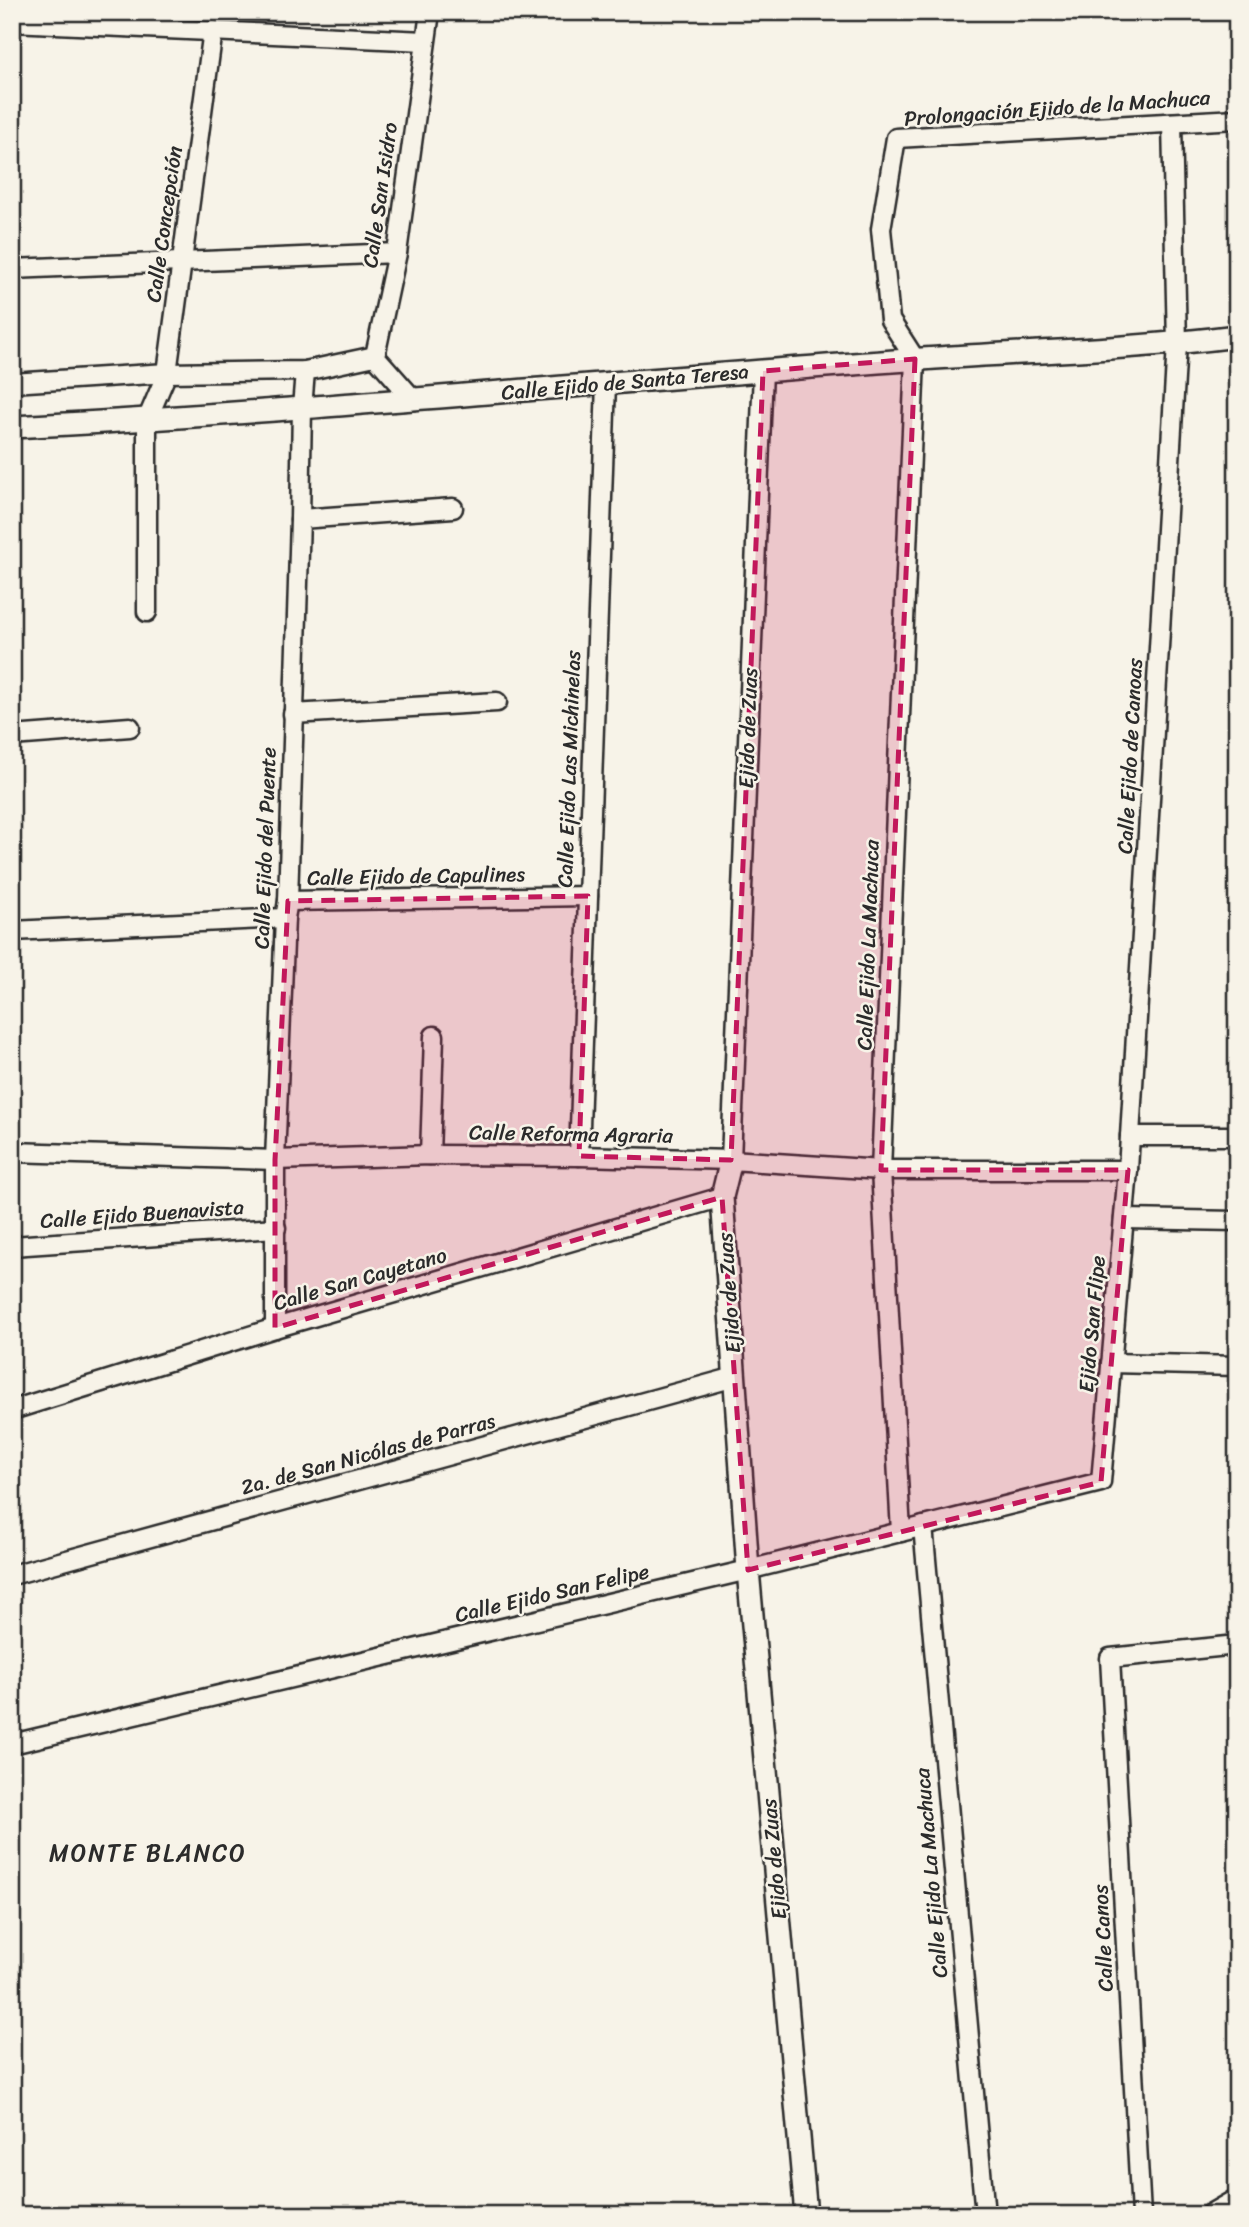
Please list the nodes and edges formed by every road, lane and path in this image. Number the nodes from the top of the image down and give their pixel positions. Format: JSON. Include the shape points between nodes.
{"nodes":[{"id":1,"x":430,"y":12,"type":"edge"},
{"id":2,"x":12,"y":22,"type":"edge"},
{"id":3,"x":213,"y":30,"type":"junction"},
{"id":4,"x":425,"y":41,"type":"junction"},
{"id":5,"x":1237,"y":119,"type":"edge"},
{"id":6,"x":1172,"y":123,"type":"junction"},
{"id":7,"x":397,"y":253,"type":"junction"},
{"id":8,"x":182,"y":262,"type":"junction"},
{"id":9,"x":12,"y":269,"type":"edge"},
{"id":10,"x":1237,"y":336,"type":"edge"},
{"id":11,"x":1177,"y":344,"type":"junction"},
{"id":12,"x":375,"y":355,"type":"junction"},
{"id":13,"x":915,"y":359,"type":"junction"},
{"id":14,"x":305,"y":371,"type":"junction"},
{"id":15,"x":763,"y":371,"type":"junction"},
{"id":16,"x":167,"y":373,"type":"junction"},
{"id":17,"x":12,"y":383,"type":"edge"},
{"id":18,"x":606,"y":383,"type":"junction"},
{"id":19,"x":414,"y":400,"type":"junction"},
{"id":20,"x":302,"y":408,"type":"junction"},
{"id":21,"x":147,"y":420,"type":"junction"},
{"id":22,"x":12,"y":427,"type":"edge"},
{"id":23,"x":453,"y":508,"type":"dead end"},
{"id":24,"x":300,"y":519,"type":"junction"},
{"id":25,"x":147,"y":612,"type":"dead end"},
{"id":26,"x":497,"y":702,"type":"dead end"},
{"id":27,"x":293,"y":714,"type":"junction"},
{"id":28,"x":130,"y":727,"type":"dead end"},
{"id":29,"x":12,"y":736,"type":"edge"},
{"id":30,"x":588,"y":896,"type":"junction"},
{"id":31,"x":286,"y":909,"type":"junction"},
{"id":32,"x":12,"y":931,"type":"edge"},
{"id":33,"x":435,"y":1035,"type":"dead end"},
{"id":34,"x":1130,"y":1136,"type":"junction"},
{"id":35,"x":1237,"y":1136,"type":"edge"},
{"id":36,"x":12,"y":1152,"type":"edge"},
{"id":37,"x":430,"y":1155,"type":"junction"},
{"id":38,"x":579,"y":1156,"type":"junction"},
{"id":39,"x":275,"y":1160,"type":"junction"},
{"id":40,"x":731,"y":1160,"type":"junction"},
{"id":41,"x":881,"y":1170,"type":"junction"},
{"id":42,"x":1128,"y":1170,"type":"junction"},
{"id":43,"x":722,"y":1197,"type":"junction"},
{"id":44,"x":1124,"y":1219,"type":"junction"},
{"id":45,"x":1237,"y":1222,"type":"edge"},
{"id":46,"x":276,"y":1228,"type":"junction"},
{"id":47,"x":12,"y":1246,"type":"edge"},
{"id":48,"x":275,"y":1328,"type":"junction"},
{"id":49,"x":1111,"y":1363,"type":"junction"},
{"id":50,"x":1237,"y":1366,"type":"edge"},
{"id":51,"x":735,"y":1377,"type":"junction"},
{"id":52,"x":12,"y":1410,"type":"edge"},
{"id":53,"x":1101,"y":1482,"type":"joint"},
{"id":54,"x":923,"y":1526,"type":"junction"},
{"id":55,"x":901,"y":1532,"type":"junction"},
{"id":56,"x":748,"y":1570,"type":"junction"},
{"id":57,"x":12,"y":1574,"type":"edge"},
{"id":58,"x":1237,"y":1645,"type":"edge"},
{"id":59,"x":12,"y":1744,"type":"edge"},
{"id":60,"x":1237,"y":2200,"type":"edge"},
{"id":61,"x":806,"y":2215,"type":"edge"},
{"id":62,"x":985,"y":2215,"type":"edge"},
{"id":63,"x":1141,"y":2215,"type":"edge"},
{"id":64,"x":1210,"y":2215,"type":"edge"}],
"edges":[{"from":1,"to":4,"type":"street","name":"Calle San Isidro"},
{"from":2,"to":3,"type":"street"},
{"from":3,"to":4,"type":"street"},
{"from":3,"to":8,"type":"street","name":"Calle Concepción"},
{"from":4,"to":7,"type":"street","name":"Calle San Isidro"},
{"from":5,"to":6,"type":"street","name":"Prolongación Ejido de la Machuca"},
{"from":6,"to":11,"type":"street","name":"Calle Ejido de Canoas"},
{"from":6,"to":13,"type":"street","name":"Prolongación Ejido de la Machuca","via":[[896,138],[881,229],[890,320]]},
{"from":7,"to":8,"type":"street"},
{"from":7,"to":12,"type":"street","name":"Calle San Isidro"},
{"from":8,"to":9,"type":"street"},
{"from":8,"to":16,"type":"street","name":"Calle Concepción"},
{"from":10,"to":11,"type":"street","name":"Calle Ejido de Santa Teresa"},
{"from":11,"to":13,"type":"street","name":"Calle Ejido de Santa Teresa"},
{"from":11,"to":34,"type":"street","name":"Calle Ejido de Canoas"},
{"from":12,"to":14,"type":"street"},
{"from":12,"to":19,"type":"street"},
{"from":13,"to":15,"type":"street","name":"Calle Ejido de Santa Teresa"},
{"from":13,"to":41,"type":"street","name":"Calle Ejido La Machuca"},
{"from":14,"to":16,"type":"street"},
{"from":14,"to":20,"type":"street","name":"Calle Ejido del Puente"},
{"from":15,"to":18,"type":"street","name":"Calle Ejido de Santa Teresa"},
{"from":15,"to":40,"type":"street","name":"Ejido de Zuas"},
{"from":16,"to":17,"type":"street"},
{"from":16,"to":21,"type":"street","name":"Calle Concepción"},
{"from":18,"to":19,"type":"street","name":"Calle Ejido de Santa Teresa"},
{"from":18,"to":30,"type":"street","name":"Calle Ejido Las Michinelas"},
{"from":19,"to":20,"type":"street","name":"Calle Ejido de Santa Teresa"},
{"from":20,"to":21,"type":"street","name":"Calle Ejido de Santa Teresa"},
{"from":20,"to":24,"type":"street","name":"Calle Ejido del Puente"},
{"from":21,"to":22,"type":"street","name":"Calle Ejido de Santa Teresa"},
{"from":21,"to":25,"type":"street"},
{"from":23,"to":24,"type":"street"},
{"from":24,"to":27,"type":"street","name":"Calle Ejido del Puente"},
{"from":26,"to":27,"type":"street"},
{"from":27,"to":31,"type":"street","name":"Calle Ejido del Puente"},
{"from":28,"to":29,"type":"street"},
{"from":30,"to":31,"type":"street","name":"Calle Ejido de Capulines"},
{"from":30,"to":38,"type":"street","name":"Calle Ejido Las Michinelas"},
{"from":31,"to":32,"type":"street","name":"Calle Ejido de Capulines"},
{"from":31,"to":39,"type":"street","name":"Calle Ejido del Puente"},
{"from":33,"to":37,"type":"street"},
{"from":34,"to":35,"type":"street"},
{"from":34,"to":42,"type":"street","name":"Calle Ejido de Canoas"},
{"from":36,"to":39,"type":"street","name":"Calle Reforma Agraria"},
{"from":37,"to":38,"type":"street","name":"Calle Reforma Agraria"},
{"from":37,"to":39,"type":"street","name":"Calle Reforma Agraria"},
{"from":38,"to":40,"type":"street","name":"Calle Reforma Agraria"},
{"from":39,"to":46,"type":"street","name":"Calle Ejido del Puente"},
{"from":40,"to":41,"type":"street","name":"Calle Reforma Agraria"},
{"from":40,"to":43,"type":"street","name":"Ejido de Zuas"},
{"from":41,"to":42,"type":"street","name":"Calle Reforma Agraria"},
{"from":41,"to":55,"type":"street","name":"Calle Ejido La Machuca"},
{"from":42,"to":44,"type":"street","name":"Ejido San Flipe"},
{"from":43,"to":48,"type":"street","name":"Calle San Cayetano"},
{"from":43,"to":51,"type":"street","name":"Ejido de Zuas"},
{"from":44,"to":45,"type":"street"},
{"from":44,"to":49,"type":"street","name":"Ejido San Flipe"},
{"from":46,"to":47,"type":"street","name":"Calle Ejido Buenavista"},
{"from":46,"to":48,"type":"street","name":"Calle Ejido del Puente"},
{"from":48,"to":52,"type":"street","name":"Calle San Cayetano"},
{"from":49,"to":50,"type":"street"},
{"from":49,"to":53,"type":"street","name":"Ejido San Flipe"},
{"from":51,"to":56,"type":"street","name":"Ejido de Zuas"},
{"from":51,"to":57,"type":"street","name":"2a. de San Nicólas de Parras"},
{"from":53,"to":54,"type":"street","name":"Calle Ejido San Felipe"},
{"from":54,"to":55,"type":"street","name":"Calle Ejido San Felipe"},
{"from":54,"to":62,"type":"street","name":"Calle Ejido La Machuca"},
{"from":55,"to":56,"type":"street","name":"Calle Ejido San Felipe"},
{"from":56,"to":59,"type":"street","name":"Calle Ejido San Felipe"},
{"from":56,"to":61,"type":"street","name":"Ejido de Zuas"},
{"from":58,"to":63,"type":"street","name":"Calle Canos","via":[[1110,1658]]},
{"from":60,"to":64,"type":"street"}]}
